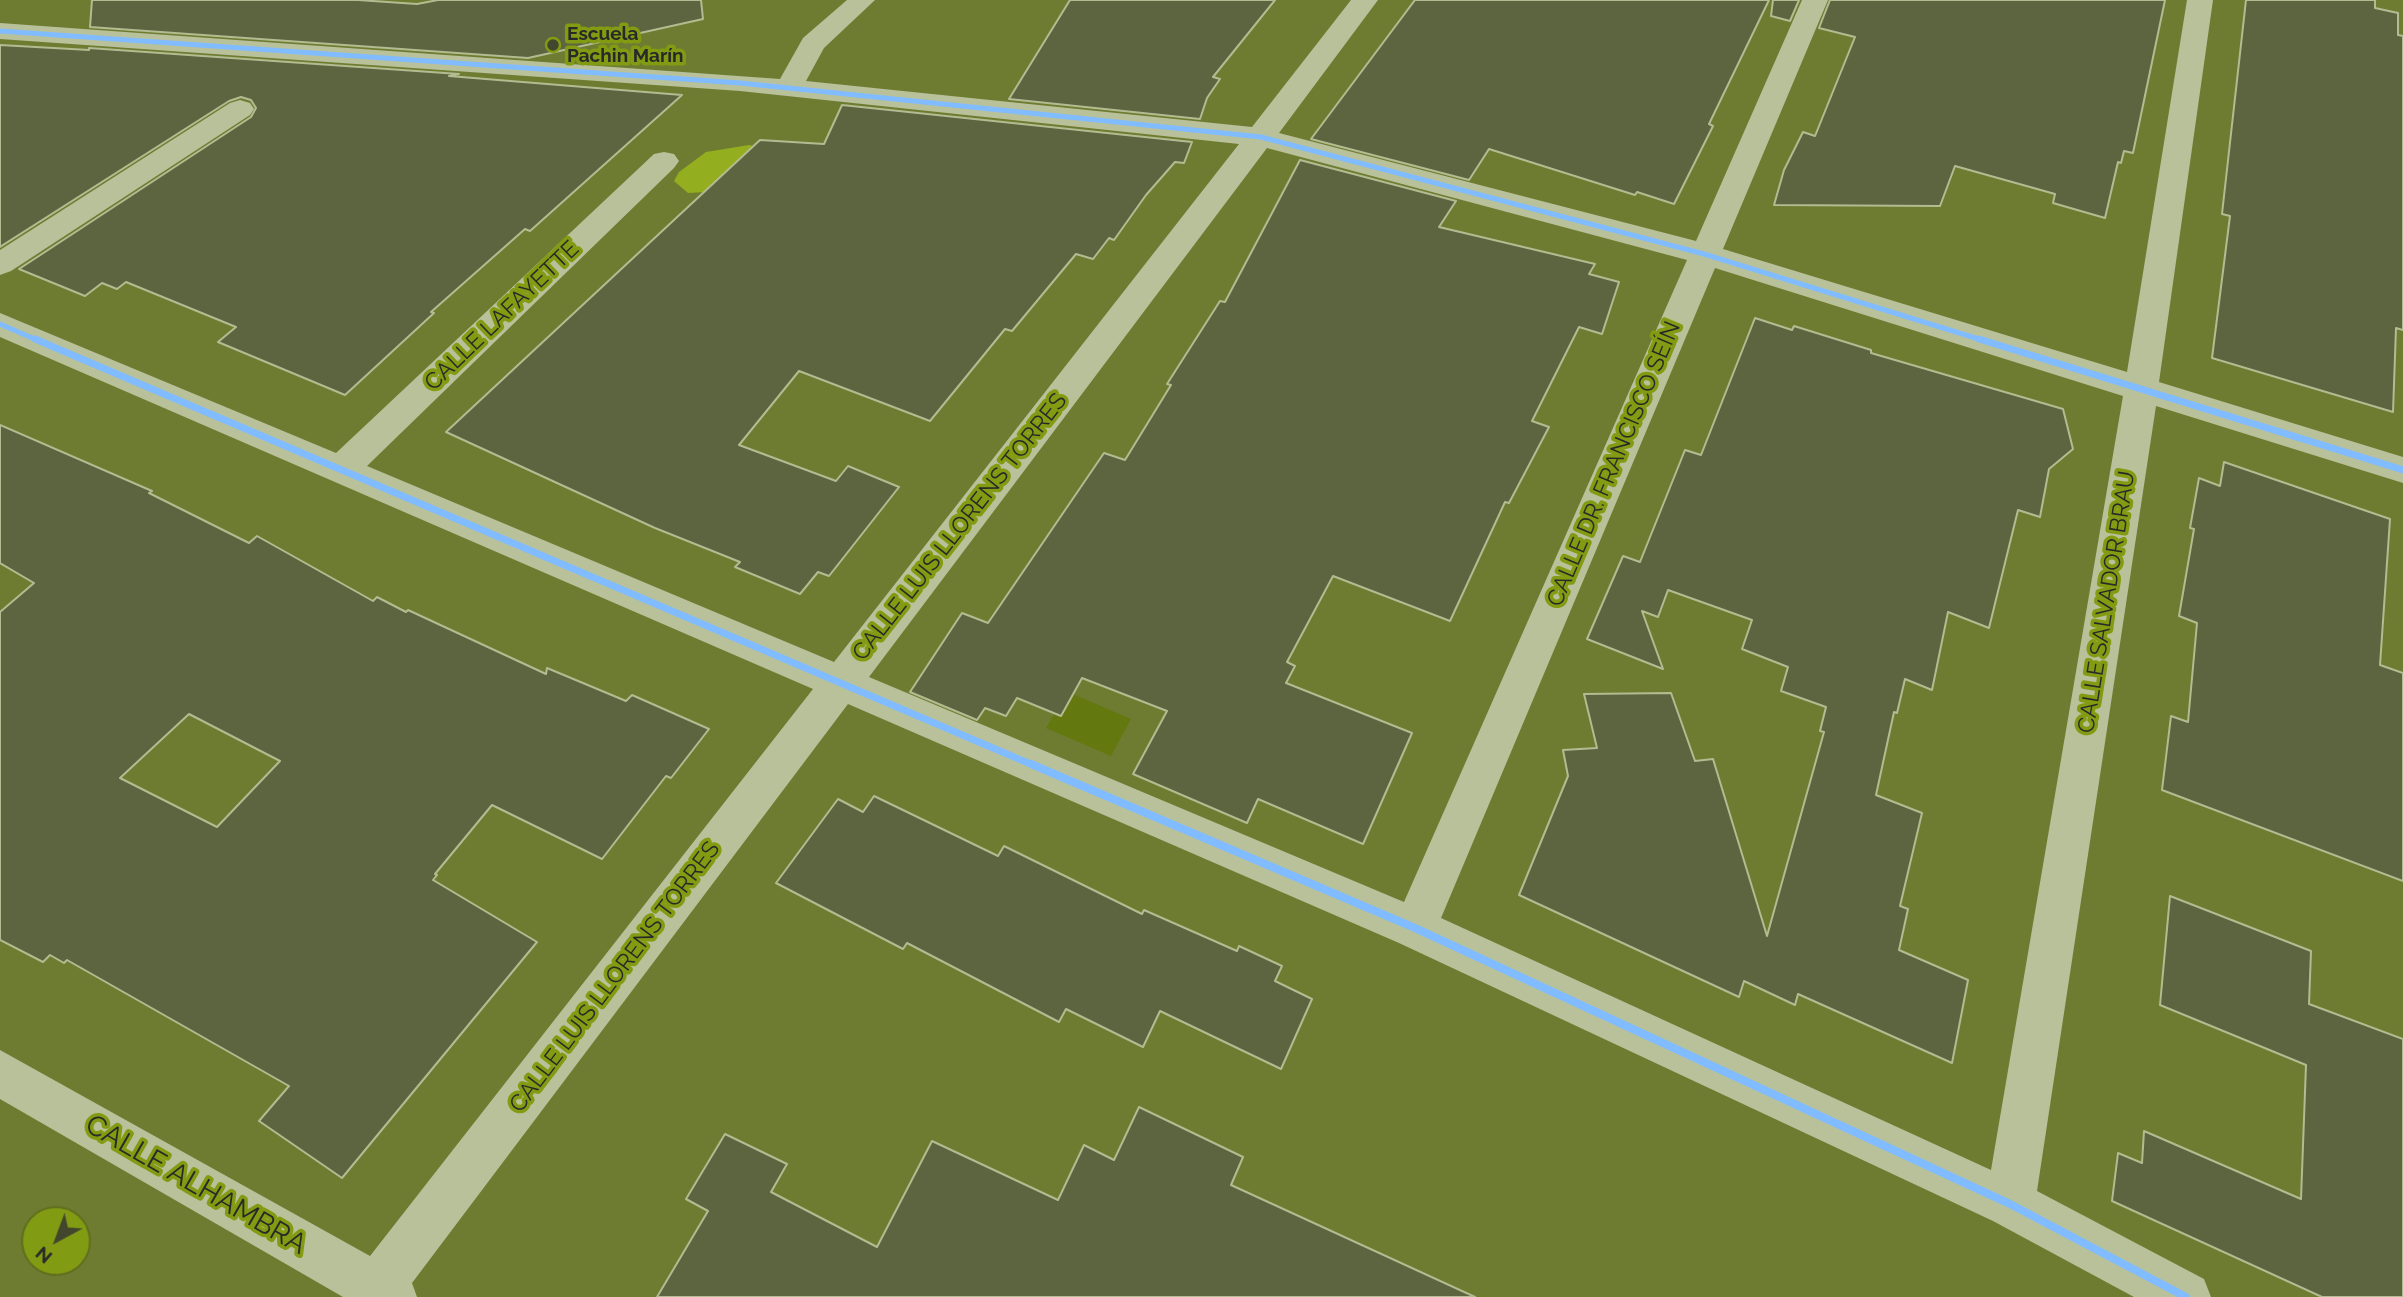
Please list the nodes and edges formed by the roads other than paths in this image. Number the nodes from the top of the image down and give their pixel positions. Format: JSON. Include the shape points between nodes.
{"nodes":[{"id":1,"x":862,"y":0,"type":"edge"},
{"id":2,"x":1365,"y":0,"type":"edge"},
{"id":3,"x":1815,"y":0,"type":"edge"},
{"id":4,"x":2200,"y":0,"type":"edge"},
{"id":5,"x":0,"y":31,"type":"edge"},
{"id":6,"x":789,"y":88,"type":"junction"},
{"id":7,"x":240,"y":109,"type":"dead end"},
{"id":8,"x":1261,"y":137,"type":"junction"},
{"id":9,"x":664,"y":161,"type":"dead end"},
{"id":10,"x":1704,"y":254,"type":"junction"},
{"id":11,"x":0,"y":264,"type":"edge"},
{"id":12,"x":0,"y":324,"type":"edge"},
{"id":13,"x":2141,"y":391,"type":"junction"},
{"id":14,"x":2403,"y":470,"type":"edge"},
{"id":15,"x":339,"y":471,"type":"junction"},
{"id":16,"x":840,"y":683,"type":"junction"},
{"id":17,"x":1415,"y":929,"type":"junction"},
{"id":18,"x":0,"y":1073,"type":"edge"},
{"id":19,"x":2010,"y":1204,"type":"junction"},
{"id":20,"x":384,"y":1293,"type":"edge"},
{"id":21,"x":2186,"y":1297,"type":"edge"}],
"edges":[{"from":1,"to":6,"type":"street","via":[[813,44]]},
{"from":2,"to":8,"type":"street","name":"CALLE LUIS LLORENS TORRES"},
{"from":3,"to":10,"type":"street","name":"CALLE DR. FRANCISCO SEÍN"},
{"from":4,"to":13,"type":"street","name":"CALLE SALVADOR BRAU"},
{"from":5,"to":6,"type":"street"},
{"from":6,"to":8,"type":"street"},
{"from":7,"to":11,"type":"street"},
{"from":8,"to":10,"type":"street"},
{"from":8,"to":16,"type":"street","name":"CALLE LUIS LLORENS TORRES"},
{"from":9,"to":15,"type":"street","name":"CALLE LAFAYETTE"},
{"from":10,"to":13,"type":"street"},
{"from":10,"to":17,"type":"street","name":"CALLE DR. FRANCISCO SEÍN"},
{"from":12,"to":15,"type":"street"},
{"from":13,"to":14,"type":"street"},
{"from":13,"to":19,"type":"street","name":"CALLE SALVADOR BRAU"},
{"from":15,"to":16,"type":"street"},
{"from":16,"to":17,"type":"street"},
{"from":16,"to":20,"type":"street","name":"CALLE LUIS LLORENS TORRES"},
{"from":17,"to":19,"type":"street"},
{"from":18,"to":20,"type":"street","name":"CALLE ALHAMBRA"},
{"from":19,"to":21,"type":"street"}]}
